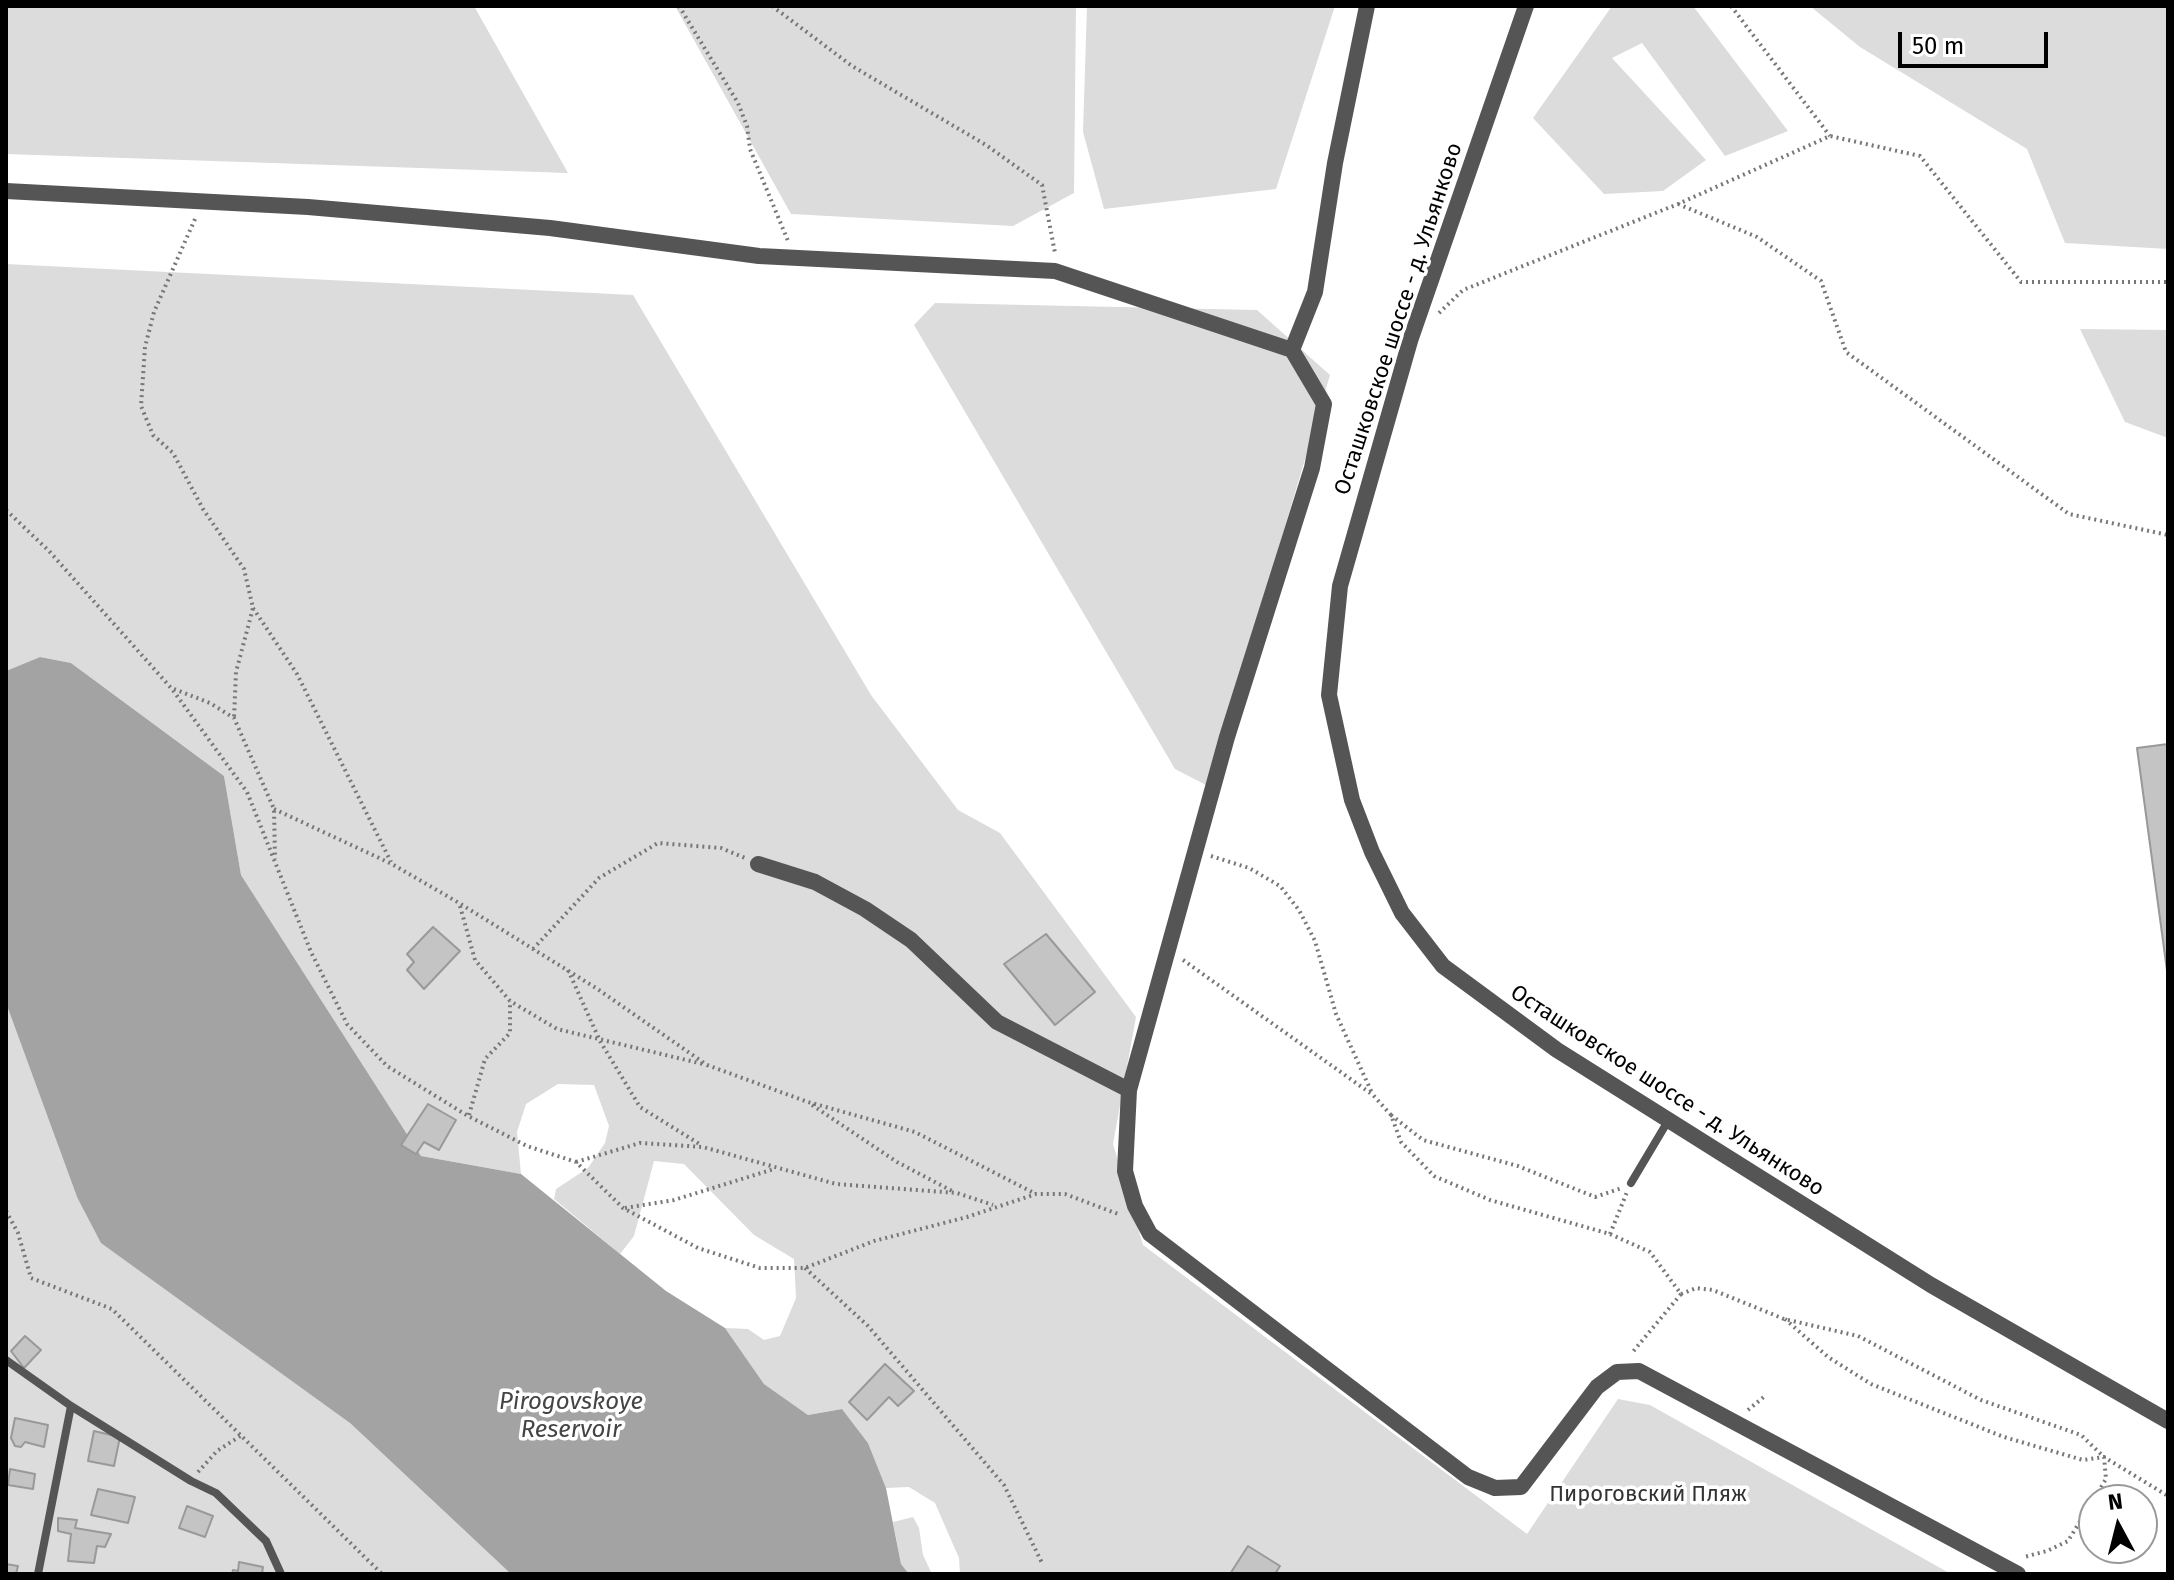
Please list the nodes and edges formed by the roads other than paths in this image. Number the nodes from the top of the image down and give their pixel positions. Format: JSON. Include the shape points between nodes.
{"nodes":[{"id":1,"x":1367,"y":6,"type":"edge"},
{"id":2,"x":1526,"y":6,"type":"edge"},
{"id":3,"x":6,"y":191,"type":"edge"},
{"id":4,"x":1292,"y":350,"type":"junction"},
{"id":5,"x":758,"y":864,"type":"road end"},
{"id":6,"x":1129,"y":1090,"type":"junction"},
{"id":7,"x":1668,"y":1121,"type":"junction"},
{"id":8,"x":1631,"y":1183,"type":"road end"},
{"id":9,"x":6,"y":1360,"type":"edge"},
{"id":10,"x":71,"y":1406,"type":"junction"},
{"id":11,"x":2168,"y":1421,"type":"edge"},
{"id":12,"x":38,"y":1574,"type":"edge"},
{"id":13,"x":281,"y":1574,"type":"edge"},
{"id":14,"x":2018,"y":1574,"type":"edge"}],
"edges":[{"from":1,"to":4,"type":"street","via":[[1315,292]]},
{"from":2,"to":7,"type":"street","name":"Осташковское шоссе - д. Ульянково","via":[[1367,481],[1340,586],[1329,695],[1352,800],[1372,852],[1402,913],[1443,966],[1557,1050]]},
{"from":3,"to":4,"type":"street","via":[[308,207],[550,228],[709,252],[1055,271]]},
{"from":4,"to":6,"type":"street","via":[[1324,404],[1312,468],[1227,737]]},
{"from":5,"to":6,"type":"street","via":[[815,882],[865,909],[911,940],[997,1022]]},
{"from":6,"to":14,"type":"street","via":[[1125,1171],[1150,1234],[1468,1477],[1495,1488],[1521,1487],[1597,1387],[1617,1372],[1639,1371]]},
{"from":7,"to":8,"type":"lane"},
{"from":7,"to":11,"type":"street","name":"Осташковское шоссе - д. Ульянково","via":[[1931,1285]]},
{"from":9,"to":10,"type":"lane"},
{"from":10,"to":12,"type":"lane"},
{"from":10,"to":13,"type":"lane","via":[[216,1493],[266,1541]]}]}
